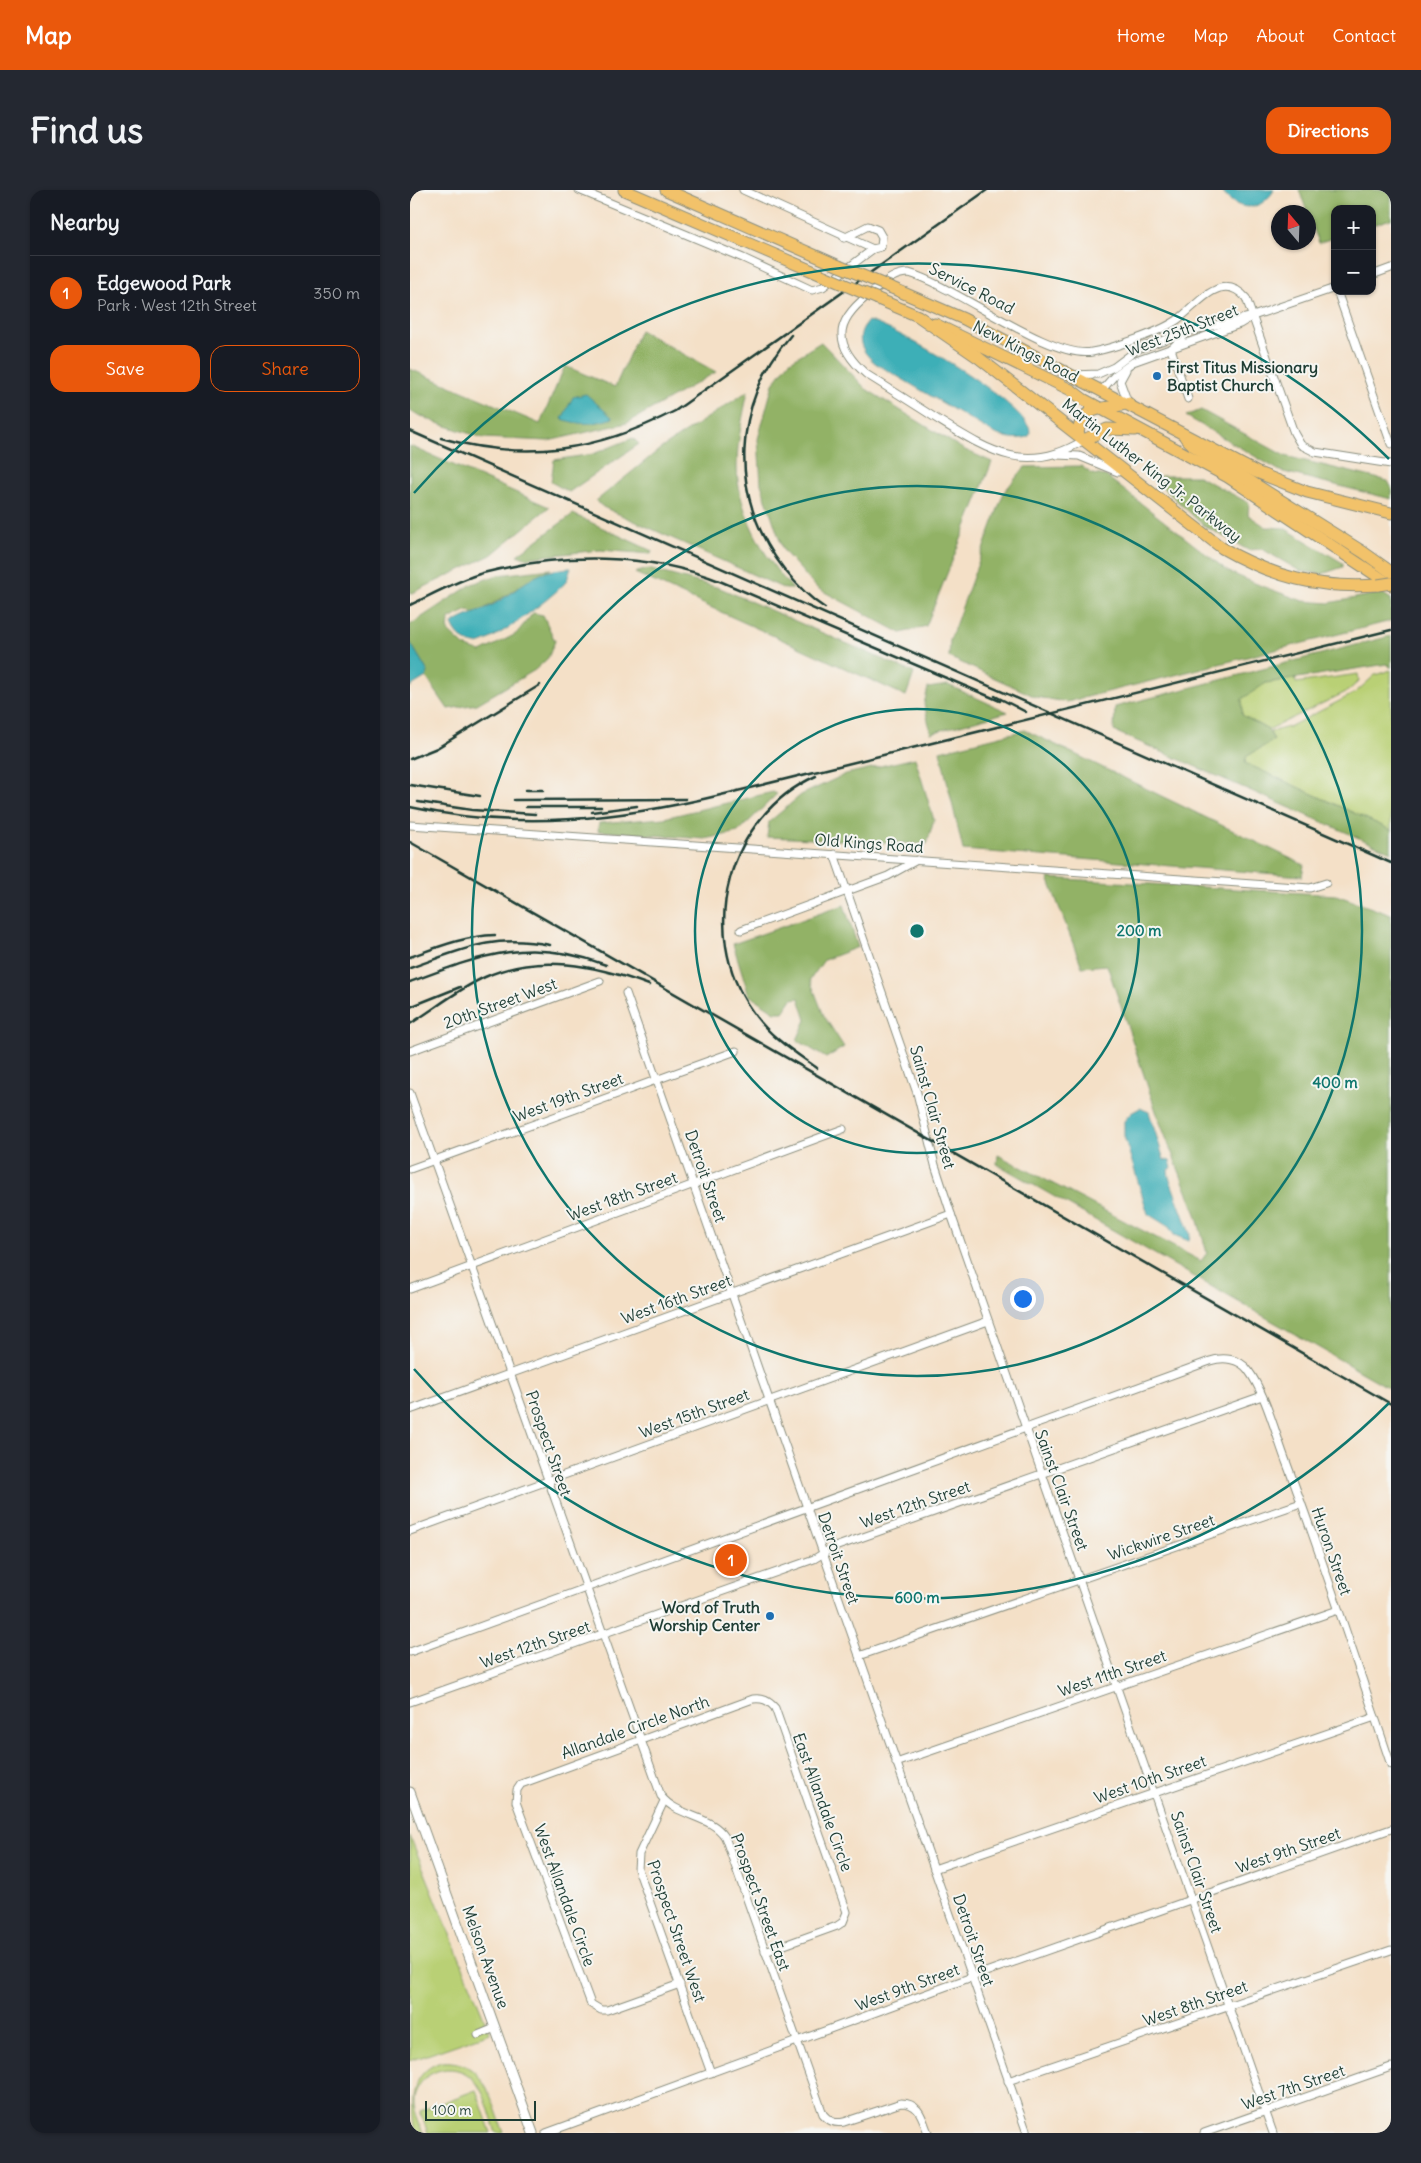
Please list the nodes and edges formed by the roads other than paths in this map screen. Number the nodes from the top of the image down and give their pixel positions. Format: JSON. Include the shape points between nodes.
{"nodes":[{"id":1,"x":579,"y":190,"type":"edge"},
{"id":2,"x":624,"y":190,"type":"edge"},
{"id":3,"x":666,"y":190,"type":"edge"},
{"id":4,"x":743,"y":190,"type":"edge"},
{"id":5,"x":844,"y":238,"type":"junction"},
{"id":6,"x":874,"y":250,"type":"junction"},
{"id":7,"x":1391,"y":268,"type":"edge"},
{"id":8,"x":1376,"y":274,"type":"edge"},
{"id":9,"x":1331,"y":289,"type":"edge"},
{"id":10,"x":1338,"y":295,"type":"edge"},
{"id":11,"x":918,"y":316,"type":"junction"},
{"id":12,"x":1253,"y":316,"type":"junction"},
{"id":13,"x":1190,"y":331,"type":"junction"},
{"id":14,"x":1171,"y":349,"type":"junction"},
{"id":15,"x":1133,"y":362,"type":"junction"},
{"id":16,"x":1070,"y":375,"type":"junction"},
{"id":17,"x":1072,"y":390,"type":"junction"},
{"id":18,"x":1101,"y":391,"type":"junction"},
{"id":19,"x":1188,"y":399,"type":"dead end"},
{"id":20,"x":1128,"y":404,"type":"junction"},
{"id":21,"x":1098,"y":407,"type":"junction"},
{"id":22,"x":1144,"y":431,"type":"junction"},
{"id":23,"x":1081,"y":437,"type":"junction"},
{"id":24,"x":1185,"y":437,"type":"junction"},
{"id":25,"x":1391,"y":444,"type":"edge"},
{"id":26,"x":1044,"y":456,"type":"junction"},
{"id":27,"x":1391,"y":464,"type":"edge"},
{"id":28,"x":1138,"y":483,"type":"junction"},
{"id":29,"x":1391,"y":513,"type":"edge"},
{"id":30,"x":1302,"y":518,"type":"junction"},
{"id":31,"x":1391,"y":572,"type":"edge"},
{"id":32,"x":1391,"y":584,"type":"edge"},
{"id":33,"x":410,"y":825,"type":"edge"},
{"id":34,"x":834,"y":854,"type":"junction"},
{"id":35,"x":917,"y":860,"type":"junction"},
{"id":36,"x":1326,"y":883,"type":"dead end"},
{"id":37,"x":847,"y":892,"type":"junction"},
{"id":38,"x":741,"y":930,"type":"dead end"},
{"id":39,"x":600,"y":981,"type":"dead end"},
{"id":40,"x":626,"y":993,"type":"dead end"},
{"id":41,"x":410,"y":1051,"type":"edge"},
{"id":42,"x":736,"y":1051,"type":"dead end"},
{"id":43,"x":657,"y":1079,"type":"junction"},
{"id":44,"x":410,"y":1093,"type":"edge"},
{"id":45,"x":843,"y":1129,"type":"dead end"},
{"id":46,"x":434,"y":1160,"type":"junction"},
{"id":47,"x":410,"y":1169,"type":"edge"},
{"id":48,"x":694,"y":1184,"type":"junction"},
{"id":49,"x":951,"y":1214,"type":"junction"},
{"id":50,"x":472,"y":1266,"type":"junction"},
{"id":51,"x":410,"y":1289,"type":"edge"},
{"id":52,"x":732,"y":1292,"type":"junction"},
{"id":53,"x":988,"y":1321,"type":"junction"},
{"id":54,"x":1230,"y":1359,"type":"joint"},
{"id":55,"x":510,"y":1374,"type":"junction"},
{"id":56,"x":1262,"y":1396,"type":"junction"},
{"id":57,"x":769,"y":1400,"type":"junction"},
{"id":58,"x":410,"y":1410,"type":"edge"},
{"id":59,"x":1025,"y":1428,"type":"junction"},
{"id":60,"x":1042,"y":1473,"type":"junction"},
{"id":61,"x":548,"y":1481,"type":"junction"},
{"id":62,"x":1301,"y":1503,"type":"junction"},
{"id":63,"x":806,"y":1507,"type":"junction"},
{"id":64,"x":410,"y":1531,"type":"edge"},
{"id":65,"x":823,"y":1554,"type":"junction"},
{"id":66,"x":1079,"y":1580,"type":"junction"},
{"id":67,"x":586,"y":1588,"type":"junction"},
{"id":68,"x":1338,"y":1610,"type":"junction"},
{"id":69,"x":602,"y":1635,"type":"junction"},
{"id":70,"x":410,"y":1652,"type":"edge"},
{"id":71,"x":859,"y":1656,"type":"junction"},
{"id":72,"x":1116,"y":1686,"type":"junction"},
{"id":73,"x":765,"y":1700,"type":"joint"},
{"id":74,"x":410,"y":1702,"type":"edge"},
{"id":75,"x":1375,"y":1717,"type":"junction"},
{"id":76,"x":640,"y":1740,"type":"junction"},
{"id":77,"x":896,"y":1763,"type":"junction"},
{"id":78,"x":1391,"y":1765,"type":"edge"},
{"id":79,"x":517,"y":1790,"type":"joint"},
{"id":80,"x":410,"y":1792,"type":"edge"},
{"id":81,"x":1154,"y":1792,"type":"junction"},
{"id":82,"x":664,"y":1801,"type":"junction"},
{"id":83,"x":1391,"y":1829,"type":"edge"},
{"id":84,"x":934,"y":1869,"type":"junction"},
{"id":85,"x":1191,"y":1899,"type":"junction"},
{"id":86,"x":1391,"y":1950,"type":"edge"},
{"id":87,"x":766,"y":1952,"type":"junction"},
{"id":88,"x":972,"y":1977,"type":"junction"},
{"id":89,"x":680,"y":1984,"type":"junction"},
{"id":90,"x":1229,"y":2006,"type":"junction"},
{"id":91,"x":496,"y":2028,"type":"junction"},
{"id":92,"x":478,"y":2035,"type":"dead end"},
{"id":93,"x":798,"y":2042,"type":"junction"},
{"id":94,"x":1391,"y":2067,"type":"edge"},
{"id":95,"x":711,"y":2073,"type":"junction"},
{"id":96,"x":1008,"y":2081,"type":"junction"},
{"id":97,"x":1265,"y":2111,"type":"junction"},
{"id":98,"x":533,"y":2133,"type":"edge"},
{"id":99,"x":546,"y":2133,"type":"edge"},
{"id":100,"x":928,"y":2133,"type":"edge"},
{"id":101,"x":1027,"y":2133,"type":"edge"},
{"id":102,"x":1204,"y":2133,"type":"edge"},
{"id":103,"x":1273,"y":2133,"type":"edge"}],
"edges":[{"from":1,"to":6,"type":"street","via":[[812,290],[823,287]]},
{"from":2,"to":11,"type":"main road","name":"New Kings Road","bridge":true},
{"from":3,"to":16,"type":"main road","name":"New Kings Road","bridge":true,"via":[[964,319]]},
{"from":4,"to":5,"type":"street"},
{"from":5,"to":6,"type":"street"},
{"from":5,"to":6,"type":"street","via":[[868,226],[878,230],[882,237],[881,247]]},
{"from":7,"to":8,"type":"street"},
{"from":9,"to":12,"type":"street","name":"West 25th Street"},
{"from":10,"to":25,"type":"street"},
{"from":11,"to":17,"type":"main road","name":"New Kings Road"},
{"from":11,"to":23,"type":"main road","name":"Martin Luther King Jr. Parkway","via":[[979,358]]},
{"from":12,"to":13,"type":"street","name":"West 25th Street"},
{"from":12,"to":14,"type":"street","name":"West 25th Street","via":[[1240,324]]},
{"from":12,"to":26,"type":"street","name":"Service Road","via":[[1246,298],[1236,289],[1227,287],[1209,294],[1160,329],[1090,352],[1060,348],[918,275],[902,273],[888,279],[847,314],[842,338],[846,351],[866,374],[976,443],[1011,457]]},
{"from":12,"to":27,"type":"street","via":[[1301,445],[1315,452]]},
{"from":13,"to":14,"type":"street"},
{"from":13,"to":16,"type":"street","name":"West 25th Street","via":[[1138,349],[1106,371]]},
{"from":14,"to":15,"type":"street","name":"West 25th Street"},
{"from":14,"to":19,"type":"street"},
{"from":15,"to":18,"type":"street","name":"West 25th Street"},
{"from":15,"to":20,"type":"street","via":[[1120,380]]},
{"from":16,"to":18,"type":"main road","name":"New Kings Road"},
{"from":17,"to":18,"type":"main road"},
{"from":17,"to":21,"type":"main road","name":"New Kings Road"},
{"from":18,"to":20,"type":"main road","name":"New Kings Road"},
{"from":20,"to":21,"type":"main road"},
{"from":20,"to":24,"type":"main road","name":"New Kings Road"},
{"from":21,"to":22,"type":"main road","name":"New Kings Road"},
{"from":21,"to":23,"type":"main road","via":[[1082,420]]},
{"from":22,"to":23,"type":"main road","via":[[1117,428]]},
{"from":22,"to":30,"type":"main road","name":"New Kings Road"},
{"from":23,"to":26,"type":"street","name":"Service Road","via":[[1069,449]]},
{"from":23,"to":28,"type":"main road","name":"Martin Luther King Jr. Parkway"},
{"from":24,"to":29,"type":"main road","via":[[1280,482],[1335,500]]},
{"from":24,"to":30,"type":"main road","name":"New Kings Road"},
{"from":26,"to":28,"type":"street","via":[[1079,456]]},
{"from":28,"to":32,"type":"main road","name":"Martin Luther King Jr. Parkway","bridge":true,"via":[[1222,548],[1274,574],[1311,583],[1345,586]]},
{"from":30,"to":31,"type":"main road","name":"New Kings Road"},
{"from":30,"to":32,"type":"main road","name":"New Kings Road"},
{"from":33,"to":34,"type":"street","name":"Old Kings Road"},
{"from":34,"to":35,"type":"street","name":"Old Kings Road"},
{"from":34,"to":37,"type":"street","name":"Sainst Clair Street"},
{"from":35,"to":36,"type":"street","name":"Old Kings Road","via":[[1310,888]]},
{"from":35,"to":37,"type":"street"},
{"from":37,"to":38,"type":"street"},
{"from":37,"to":49,"type":"street","name":"Sainst Clair Street","via":[[917,1094]]},
{"from":39,"to":41,"type":"street","name":"20th Street West"},
{"from":40,"to":43,"type":"street","name":"Detroit Street"},
{"from":42,"to":43,"type":"street","name":"West 19th Street"},
{"from":43,"to":46,"type":"street","name":"West 19th Street"},
{"from":43,"to":48,"type":"street","name":"Detroit Street"},
{"from":44,"to":46,"type":"street","name":"Prospect Street"},
{"from":45,"to":48,"type":"street","name":"West 18th Street"},
{"from":46,"to":47,"type":"street","name":"West 19th Street"},
{"from":46,"to":50,"type":"street","name":"Prospect Street"},
{"from":48,"to":50,"type":"street","name":"West 18th Street"},
{"from":48,"to":52,"type":"street","name":"Detroit Street"},
{"from":49,"to":52,"type":"street","name":"West 16th Street"},
{"from":49,"to":53,"type":"street","name":"Sainst Clair Street"},
{"from":50,"to":51,"type":"street","name":"West 18th Street"},
{"from":50,"to":55,"type":"street","name":"Prospect Street"},
{"from":52,"to":55,"type":"street","name":"West 16th Street"},
{"from":52,"to":57,"type":"street","name":"Detroit Street"},
{"from":53,"to":57,"type":"street","name":"West 15th Street"},
{"from":53,"to":59,"type":"street","name":"Sainst Clair Street"},
{"from":54,"to":56,"type":"street","name":"Huron Street","via":[[1248,1369]]},
{"from":54,"to":59,"type":"street","name":"West 12th Street","via":[[1210,1361]]},
{"from":55,"to":58,"type":"street","name":"West 16th Street"},
{"from":55,"to":61,"type":"street","name":"Prospect Street"},
{"from":56,"to":60,"type":"street","name":"West 12th Street"},
{"from":56,"to":62,"type":"street","name":"Huron Street"},
{"from":57,"to":61,"type":"street","name":"West 15th Street"},
{"from":57,"to":63,"type":"street","name":"Detroit Street"},
{"from":59,"to":60,"type":"street","name":"Sainst Clair Street"},
{"from":59,"to":63,"type":"street","name":"West 12th Street"},
{"from":60,"to":65,"type":"street","name":"West 12th Street","via":[[832,1548]]},
{"from":60,"to":66,"type":"street","name":"Sainst Clair Street"},
{"from":61,"to":64,"type":"street","name":"West 15th Street"},
{"from":61,"to":67,"type":"street","name":"Prospect Street"},
{"from":62,"to":66,"type":"street","name":"Wickwire Street"},
{"from":62,"to":68,"type":"street","name":"Huron Street"},
{"from":63,"to":65,"type":"street","name":"Detroit Street"},
{"from":63,"to":67,"type":"street","name":"West 12th Street"},
{"from":65,"to":69,"type":"street","name":"West 12th Street"},
{"from":65,"to":71,"type":"street","name":"Detroit Street"},
{"from":66,"to":71,"type":"street","name":"Wickwire Street"},
{"from":66,"to":72,"type":"street","name":"Sainst Clair Street"},
{"from":67,"to":69,"type":"street","name":"Prospect Street"},
{"from":67,"to":70,"type":"street","name":"West 12th Street"},
{"from":68,"to":72,"type":"street","name":"West 11th Street"},
{"from":68,"to":75,"type":"street","name":"Huron Street"},
{"from":69,"to":74,"type":"street","name":"West 12th Street"},
{"from":69,"to":76,"type":"street","name":"Prospect Street"},
{"from":71,"to":77,"type":"street","name":"Detroit Street"},
{"from":72,"to":77,"type":"street","name":"West 11th Street"},
{"from":72,"to":81,"type":"street","name":"Sainst Clair Street"},
{"from":73,"to":76,"type":"street","name":"Allandale Circle North","via":[[753,1699]]},
{"from":73,"to":87,"type":"street","name":"East Allandale Circle","via":[[774,1708],[846,1906],[845,1917],[837,1926]]},
{"from":75,"to":78,"type":"street","name":"Huron Street"},
{"from":75,"to":81,"type":"street","name":"West 10th Street"},
{"from":76,"to":79,"type":"street","name":"Allandale Circle North","via":[[527,1781]]},
{"from":76,"to":82,"type":"street","name":"Prospect Street"},
{"from":77,"to":84,"type":"street","name":"Detroit Street"},
{"from":79,"to":89,"type":"street","name":"West Allandale Circle","via":[[516,1802],[588,1999],[596,2008],[607,2010]]},
{"from":80,"to":91,"type":"street","name":"Melson Avenue"},
{"from":81,"to":84,"type":"street","name":"West 10th Street"},
{"from":81,"to":85,"type":"street","name":"Sainst Clair Street"},
{"from":82,"to":87,"type":"street","name":"Prospect Street East","via":[[721,1831]]},
{"from":82,"to":89,"type":"street","name":"Prospect Street West","via":[[637,1861]]},
{"from":83,"to":85,"type":"street","name":"West 9th Street"},
{"from":84,"to":88,"type":"street","name":"Detroit Street"},
{"from":85,"to":88,"type":"street","name":"West 9th Street"},
{"from":85,"to":90,"type":"street","name":"Sainst Clair Street"},
{"from":86,"to":90,"type":"street","name":"West 8th Street"},
{"from":87,"to":93,"type":"street","name":"Prospect Street East"},
{"from":88,"to":93,"type":"street","name":"West 9th Street"},
{"from":88,"to":96,"type":"street","name":"Detroit Street"},
{"from":89,"to":95,"type":"street","name":"Prospect Street West"},
{"from":90,"to":96,"type":"street","name":"West 8th Street"},
{"from":90,"to":97,"type":"street","name":"Sainst Clair Street"},
{"from":91,"to":92,"type":"street"},
{"from":91,"to":98,"type":"street","name":"Melson Avenue"},
{"from":93,"to":95,"type":"street","name":"West 9th Street"},
{"from":93,"to":100,"type":"street","via":[[823,2114],[832,2122],[844,2122],[908,2103],[918,2109]]},
{"from":94,"to":97,"type":"street","name":"West 7th Street"},
{"from":95,"to":99,"type":"street","name":"West 9th Street"},
{"from":96,"to":101,"type":"street","name":"Detroit Street"},
{"from":97,"to":102,"type":"street","name":"West 7th Street"},
{"from":97,"to":103,"type":"street","name":"Sainst Clair Street"}]}
